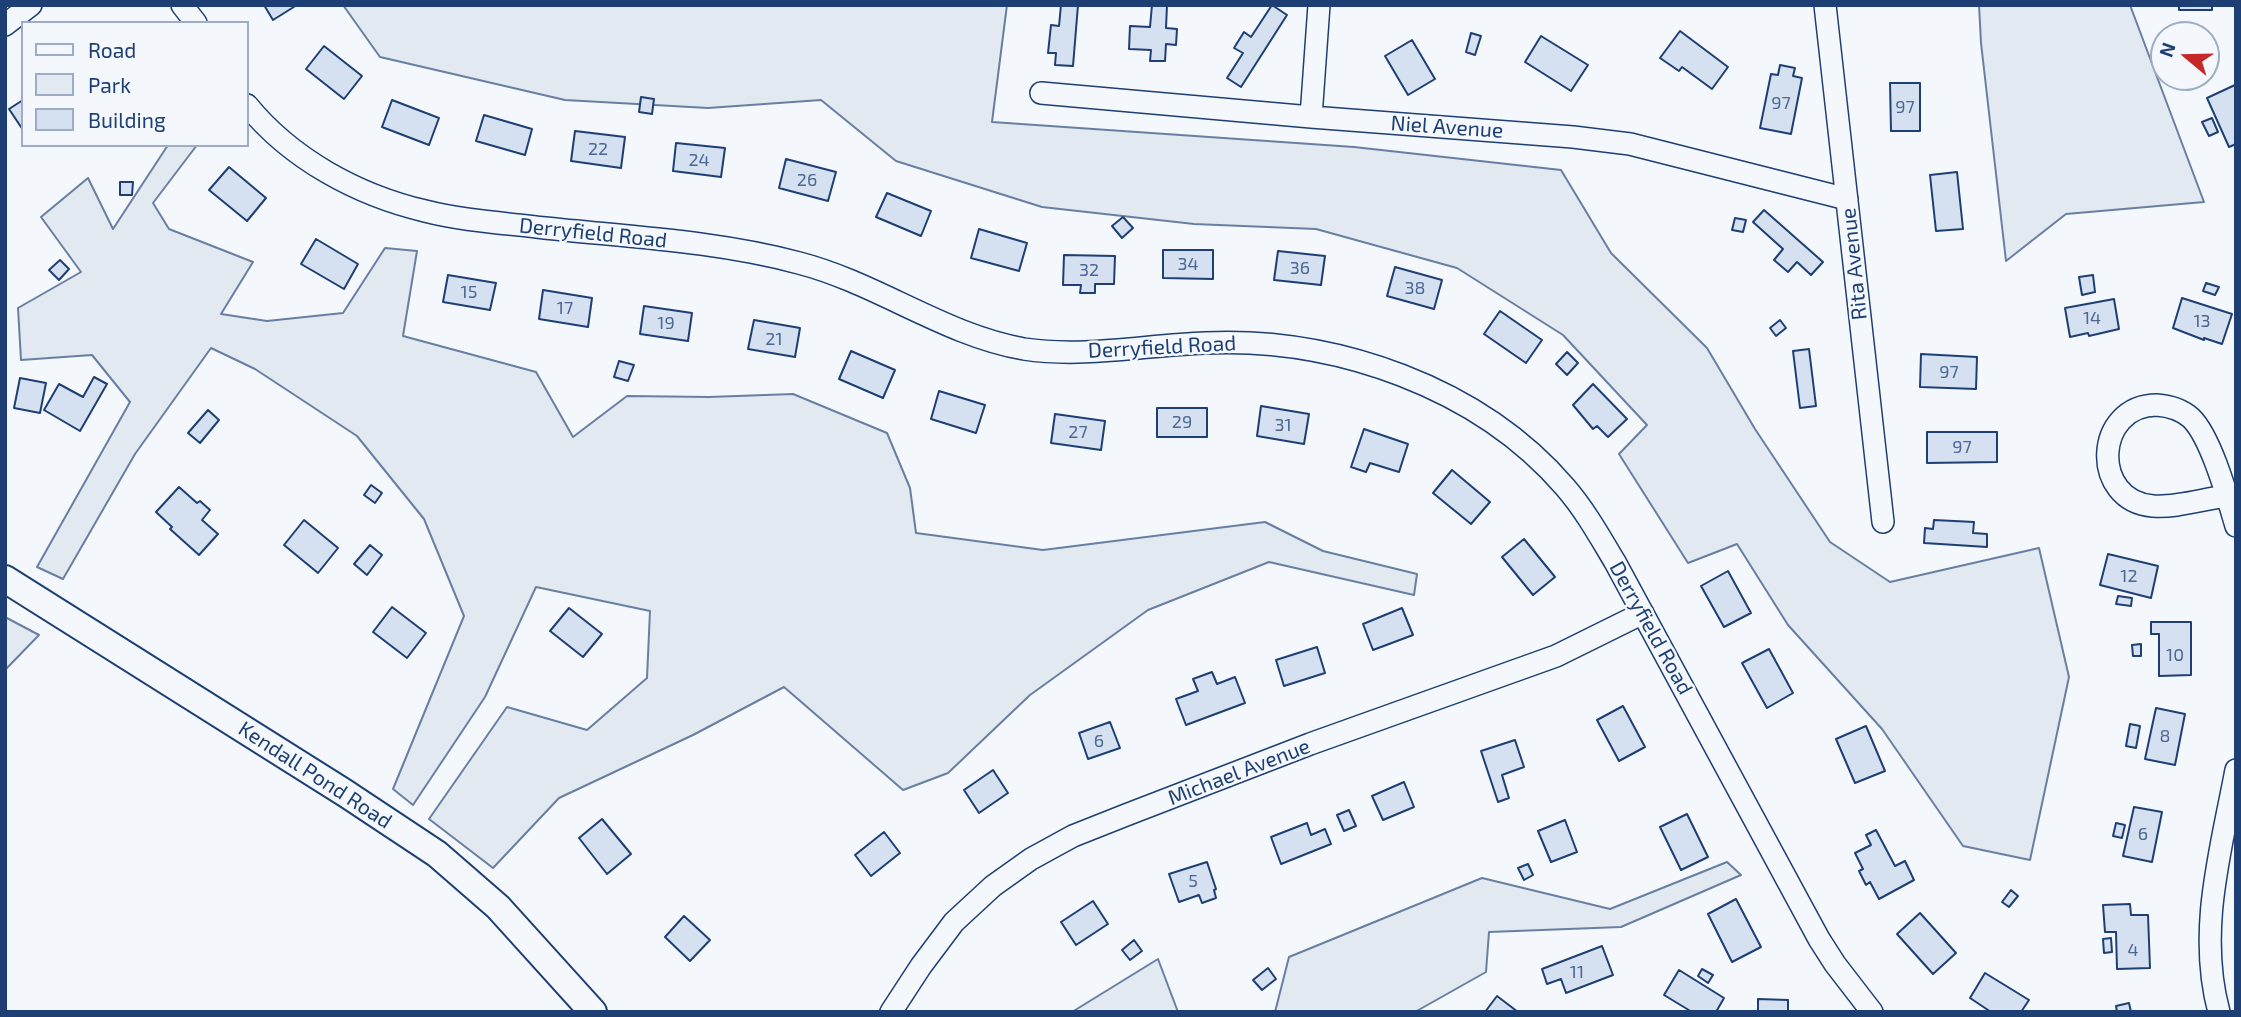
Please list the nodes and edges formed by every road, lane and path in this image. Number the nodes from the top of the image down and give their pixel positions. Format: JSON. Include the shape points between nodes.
{"nodes":[{"id":1,"x":31,"y":5,"type":"edge"},
{"id":2,"x":182,"y":5,"type":"edge"},
{"id":3,"x":1319,"y":5,"type":"edge"},
{"id":4,"x":1825,"y":5,"type":"edge"},
{"id":5,"x":194,"y":21,"type":"edge"},
{"id":6,"x":5,"y":24,"type":"edge"},
{"id":7,"x":1041,"y":93,"type":"dead end"},
{"id":8,"x":248,"y":106,"type":"edge"},
{"id":9,"x":1311,"y":117,"type":"junction"},
{"id":10,"x":1847,"y":199,"type":"junction"},
{"id":11,"x":2227,"y":496,"type":"junction"},
{"id":12,"x":1883,"y":522,"type":"dead end"},
{"id":13,"x":2236,"y":526,"type":"edge"},
{"id":14,"x":5,"y":579,"type":"edge"},
{"id":15,"x":1643,"y":613,"type":"junction"},
{"id":16,"x":2236,"y":771,"type":"edge"},
{"id":17,"x":593,"y":1012,"type":"edge"},
{"id":18,"x":891,"y":1012,"type":"edge"},
{"id":19,"x":1872,"y":1012,"type":"edge"},
{"id":20,"x":2219,"y":1012,"type":"edge"}],
"edges":[{"from":1,"to":6,"type":"street"},
{"from":2,"to":5,"type":"street"},
{"from":3,"to":9,"type":"street"},
{"from":4,"to":10,"type":"street","name":"Rita Avenue"},
{"from":7,"to":9,"type":"street","name":"Niel Avenue"},
{"from":8,"to":15,"type":"street","name":"Derryfield Road","via":[[281,142],[325,171],[370,193],[425,211],[767,255],[846,277],[950,325],[1024,349],[1053,352],[1244,343],[1349,358],[1398,374],[1483,416],[1542,463],[1589,519]]},
{"from":9,"to":10,"type":"street","name":"Niel Avenue","via":[[1630,144]]},
{"from":10,"to":12,"type":"street","name":"Rita Avenue"},
{"from":11,"to":11,"type":"street","via":[[2204,436],[2183,412],[2162,405],[2141,408],[2115,428],[2107,448],[2108,469],[2118,487],[2133,500],[2163,506]]},
{"from":11,"to":13,"type":"street"},
{"from":14,"to":17,"type":"street","name":"Kendall Pond Road","via":[[437,854],[498,907]]},
{"from":15,"to":18,"type":"street","name":"Michael Avenue","via":[[1556,656],[1073,836],[993,886],[954,922]]},
{"from":15,"to":19,"type":"street","name":"Derryfield Road","via":[[1819,939]]},
{"from":16,"to":20,"type":"street","via":[[2210,916],[2210,970]]}]}
